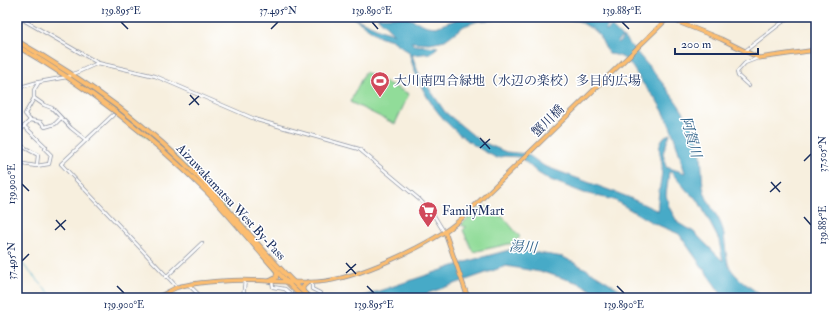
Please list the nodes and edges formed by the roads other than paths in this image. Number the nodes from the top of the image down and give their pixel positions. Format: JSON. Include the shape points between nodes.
{"nodes":[{"id":1,"x":18,"y":17,"type":"edge"},
{"id":2,"x":789,"y":17,"type":"edge"},
{"id":3,"x":669,"y":18,"type":"edge"},
{"id":4,"x":17,"y":41,"type":"edge"},
{"id":5,"x":17,"y":46,"type":"edge"},
{"id":6,"x":816,"y":50,"type":"edge"},
{"id":7,"x":745,"y":51,"type":"junction"},
{"id":8,"x":759,"y":58,"type":"junction"},
{"id":9,"x":98,"y":63,"type":"junction"},
{"id":10,"x":69,"y":75,"type":"junction"},
{"id":11,"x":39,"y":82,"type":"junction"},
{"id":12,"x":749,"y":86,"type":"dead end"},
{"id":13,"x":17,"y":88,"type":"edge"},
{"id":14,"x":34,"y":98,"type":"junction"},
{"id":15,"x":113,"y":115,"type":"dead end"},
{"id":16,"x":61,"y":118,"type":"junction"},
{"id":17,"x":30,"y":120,"type":"junction"},
{"id":18,"x":24,"y":126,"type":"junction"},
{"id":19,"x":17,"y":134,"type":"edge"},
{"id":20,"x":86,"y":140,"type":"junction"},
{"id":21,"x":17,"y":147,"type":"edge"},
{"id":22,"x":17,"y":163,"type":"edge"},
{"id":23,"x":38,"y":164,"type":"junction"},
{"id":24,"x":445,"y":232,"type":"junction"},
{"id":25,"x":202,"y":244,"type":"dead end"},
{"id":26,"x":276,"y":271,"type":"junction"},
{"id":27,"x":166,"y":276,"type":"junction"},
{"id":28,"x":245,"y":280,"type":"junction"},
{"id":29,"x":271,"y":281,"type":"junction"},
{"id":30,"x":286,"y":281,"type":"junction"},
{"id":31,"x":292,"y":282,"type":"junction"},
{"id":32,"x":310,"y":282,"type":"junction"},
{"id":33,"x":189,"y":285,"type":"junction"},
{"id":34,"x":177,"y":288,"type":"junction"},
{"id":35,"x":303,"y":291,"type":"junction"},
{"id":36,"x":320,"y":293,"type":"dead end"},
{"id":37,"x":164,"y":295,"type":"junction"},
{"id":38,"x":153,"y":298,"type":"edge"},
{"id":39,"x":168,"y":298,"type":"edge"},
{"id":40,"x":202,"y":298,"type":"edge"},
{"id":41,"x":243,"y":298,"type":"edge"},
{"id":42,"x":295,"y":298,"type":"edge"},
{"id":43,"x":303,"y":298,"type":"edge"},
{"id":44,"x":310,"y":298,"type":"edge"},
{"id":45,"x":468,"y":298,"type":"edge"}],
"edges":[{"from":1,"to":9,"type":"street"},
{"from":2,"to":7,"type":"street"},
{"from":3,"to":7,"type":"main road"},
{"from":3,"to":24,"type":"main road","name":"蟹川橋"},
{"from":4,"to":10,"type":"highway","name":"Aizuwakamatsu West By-Pass"},
{"from":5,"to":10,"type":"highway","name":"Aizuwakamatsu West By-Pass"},
{"from":6,"to":8,"type":"main road"},
{"from":7,"to":8,"type":"main road"},
{"from":8,"to":12,"type":"street","via":[[745,63],[737,72]]},
{"from":9,"to":10,"type":"street"},
{"from":9,"to":24,"type":"street","via":[[155,76],[257,120],[359,149],[420,200]]},
{"from":10,"to":11,"type":"street"},
{"from":10,"to":26,"type":"highway","name":"Aizuwakamatsu West By-Pass","via":[[171,157],[218,203]]},
{"from":10,"to":31,"type":"highway","name":"Aizuwakamatsu West By-Pass","via":[[130,117],[185,164]]},
{"from":11,"to":13,"type":"street"},
{"from":11,"to":14,"type":"street","via":[[34,90]]},
{"from":14,"to":16,"type":"street","via":[[52,108]]},
{"from":14,"to":17,"type":"street","via":[[25,114]]},
{"from":15,"to":20,"type":"street"},
{"from":16,"to":17,"type":"street","via":[[55,124],[45,127],[41,122]]},
{"from":16,"to":20,"type":"street"},
{"from":17,"to":18,"type":"street"},
{"from":18,"to":19,"type":"street"},
{"from":18,"to":23,"type":"street","via":[[39,138],[46,147],[46,152],[51,155],[49,164]]},
{"from":20,"to":27,"type":"street","via":[[61,164]]},
{"from":21,"to":23,"type":"street","via":[[20,145],[38,155]]},
{"from":22,"to":23,"type":"street"},
{"from":24,"to":32,"type":"main road","name":"蟹川橋","via":[[361,271],[330,280]]},
{"from":24,"to":45,"type":"main road"},
{"from":25,"to":27,"type":"street"},
{"from":26,"to":29,"type":"highway","via":[[276,278]]},
{"from":26,"to":30,"type":"highway","name":"Aizuwakamatsu West By-Pass"},
{"from":27,"to":34,"type":"street"},
{"from":28,"to":29,"type":"main road","name":"蟹川橋"},
{"from":28,"to":33,"type":"main road","name":"蟹川橋"},
{"from":28,"to":41,"type":"street"},
{"from":29,"to":30,"type":"main road","name":"蟹川橋"},
{"from":29,"to":42,"type":"street","via":[[272,287],[285,289]]},
{"from":30,"to":31,"type":"main road","name":"蟹川橋"},
{"from":30,"to":43,"type":"highway","name":"Aizuwakamatsu West By-Pass"},
{"from":31,"to":32,"type":"main road","name":"蟹川橋"},
{"from":31,"to":35,"type":"highway","name":"Aizuwakamatsu West By-Pass"},
{"from":32,"to":35,"type":"main road","via":[[303,287]]},
{"from":32,"to":36,"type":"street","via":[[312,289]]},
{"from":33,"to":34,"type":"main road","name":"蟹川橋"},
{"from":33,"to":40,"type":"street"},
{"from":34,"to":37,"type":"main road","name":"蟹川橋"},
{"from":35,"to":44,"type":"highway","name":"Aizuwakamatsu West By-Pass"},
{"from":37,"to":38,"type":"main road","name":"蟹川橋"},
{"from":37,"to":39,"type":"street"}]}
